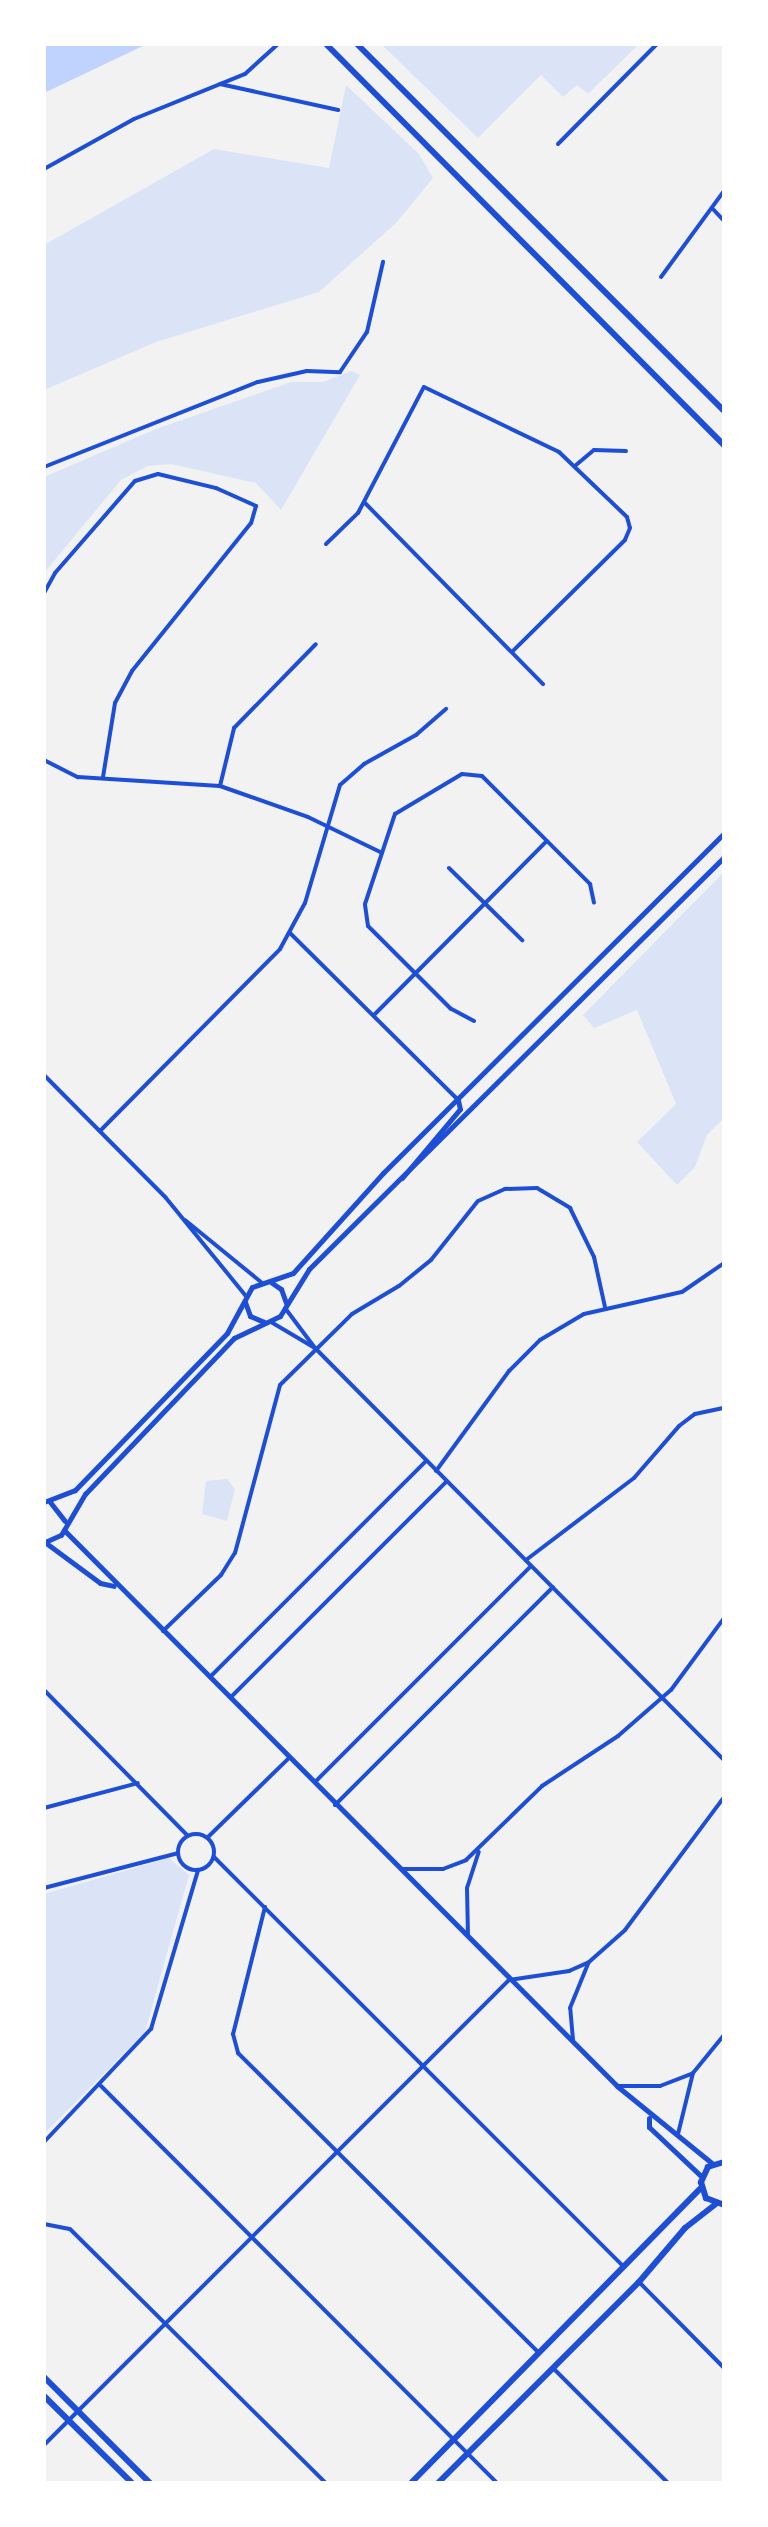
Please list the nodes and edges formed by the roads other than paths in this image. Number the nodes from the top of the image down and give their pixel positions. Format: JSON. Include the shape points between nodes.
{"nodes":[{"id":1,"x":278,"y":44,"type":"edge"},
{"id":2,"x":326,"y":44,"type":"edge"},
{"id":3,"x":357,"y":44,"type":"edge"},
{"id":4,"x":657,"y":44,"type":"edge"},
{"id":5,"x":220,"y":84,"type":"junction"},
{"id":6,"x":338,"y":110,"type":"dead end"},
{"id":7,"x":558,"y":144,"type":"dead end"},
{"id":8,"x":44,"y":169,"type":"edge"},
{"id":9,"x":724,"y":191,"type":"edge"},
{"id":10,"x":711,"y":208,"type":"junction"},
{"id":11,"x":724,"y":221,"type":"edge"},
{"id":12,"x":383,"y":262,"type":"dead end"},
{"id":13,"x":661,"y":277,"type":"dead end"},
{"id":14,"x":724,"y":411,"type":"edge"},
{"id":15,"x":724,"y":445,"type":"edge"},
{"id":16,"x":626,"y":451,"type":"dead end"},
{"id":17,"x":576,"y":465,"type":"junction"},
{"id":18,"x":44,"y":467,"type":"edge"},
{"id":19,"x":365,"y":503,"type":"junction"},
{"id":20,"x":326,"y":544,"type":"dead end"},
{"id":21,"x":44,"y":593,"type":"edge"},
{"id":22,"x":316,"y":644,"type":"dead end"},
{"id":23,"x":512,"y":652,"type":"junction"},
{"id":24,"x":543,"y":684,"type":"dead end"},
{"id":25,"x":446,"y":709,"type":"dead end"},
{"id":26,"x":44,"y":760,"type":"edge"},
{"id":27,"x":103,"y":777,"type":"junction"},
{"id":28,"x":220,"y":786,"type":"junction"},
{"id":29,"x":325,"y":828,"type":"junction"},
{"id":30,"x":724,"y":833,"type":"edge"},
{"id":31,"x":547,"y":841,"type":"junction"},
{"id":32,"x":382,"y":853,"type":"junction"},
{"id":33,"x":724,"y":857,"type":"edge"},
{"id":34,"x":449,"y":868,"type":"dead end"},
{"id":35,"x":594,"y":903,"type":"dead end"},
{"id":36,"x":487,"y":905,"type":"junction"},
{"id":37,"x":290,"y":933,"type":"junction"},
{"id":38,"x":522,"y":940,"type":"dead end"},
{"id":39,"x":415,"y":974,"type":"junction"},
{"id":40,"x":374,"y":1015,"type":"junction"},
{"id":41,"x":474,"y":1021,"type":"dead end"},
{"id":42,"x":44,"y":1075,"type":"edge"},
{"id":43,"x":458,"y":1100,"type":"junction"},
{"id":44,"x":100,"y":1131,"type":"junction"},
{"id":45,"x":395,"y":1189,"type":"junction"},
{"id":46,"x":180,"y":1216,"type":"junction"},
{"id":47,"x":724,"y":1263,"type":"edge"},
{"id":48,"x":264,"y":1282,"type":"junction"},
{"id":49,"x":246,"y":1299,"type":"junction"},
{"id":50,"x":286,"y":1306,"type":"junction"},
{"id":51,"x":605,"y":1307,"type":"junction"},
{"id":52,"x":269,"y":1322,"type":"junction"},
{"id":53,"x":315,"y":1348,"type":"junction"},
{"id":54,"x":724,"y":1408,"type":"edge"},
{"id":55,"x":426,"y":1461,"type":"junction"},
{"id":56,"x":436,"y":1471,"type":"junction"},
{"id":57,"x":447,"y":1481,"type":"junction"},
{"id":58,"x":45,"y":1502,"type":"edge"},
{"id":59,"x":65,"y":1527,"type":"junction"},
{"id":60,"x":45,"y":1542,"type":"edge"},
{"id":61,"x":526,"y":1560,"type":"junction"},
{"id":62,"x":531,"y":1566,"type":"junction"},
{"id":63,"x":115,"y":1586,"type":"junction"},
{"id":64,"x":553,"y":1587,"type":"junction"},
{"id":65,"x":724,"y":1618,"type":"edge"},
{"id":66,"x":163,"y":1631,"type":"junction"},
{"id":67,"x":209,"y":1678,"type":"junction"},
{"id":68,"x":44,"y":1690,"type":"edge"},
{"id":69,"x":662,"y":1697,"type":"junction"},
{"id":70,"x":229,"y":1698,"type":"junction"},
{"id":71,"x":289,"y":1758,"type":"junction"},
{"id":72,"x":724,"y":1760,"type":"edge"},
{"id":73,"x":139,"y":1783,"type":"junction"},
{"id":74,"x":314,"y":1783,"type":"junction"},
{"id":75,"x":724,"y":1797,"type":"edge"},
{"id":76,"x":335,"y":1805,"type":"junction"},
{"id":77,"x":44,"y":1808,"type":"edge"},
{"id":78,"x":187,"y":1835,"type":"junction"},
{"id":79,"x":208,"y":1837,"type":"junction"},
{"id":80,"x":481,"y":1848,"type":"junction"},
{"id":81,"x":178,"y":1853,"type":"junction"},
{"id":82,"x":214,"y":1857,"type":"junction"},
{"id":83,"x":400,"y":1869,"type":"junction"},
{"id":84,"x":198,"y":1870,"type":"junction"},
{"id":85,"x":44,"y":1888,"type":"edge"},
{"id":86,"x":265,"y":1907,"type":"junction"},
{"id":87,"x":469,"y":1939,"type":"junction"},
{"id":88,"x":589,"y":1962,"type":"junction"},
{"id":89,"x":509,"y":1980,"type":"junction"},
{"id":90,"x":724,"y":2035,"type":"edge"},
{"id":91,"x":574,"y":2043,"type":"junction"},
{"id":92,"x":422,"y":2067,"type":"junction"},
{"id":93,"x":693,"y":2073,"type":"junction"},
{"id":94,"x":101,"y":2086,"type":"junction"},
{"id":95,"x":617,"y":2086,"type":"junction"},
{"id":96,"x":649,"y":2117,"type":"junction"},
{"id":97,"x":678,"y":2134,"type":"junction"},
{"id":98,"x":44,"y":2142,"type":"edge"},
{"id":99,"x":337,"y":2151,"type":"junction"},
{"id":100,"x":724,"y":2162,"type":"edge"},
{"id":101,"x":713,"y":2164,"type":"junction"},
{"id":102,"x":702,"y":2177,"type":"junction"},
{"id":103,"x":701,"y":2188,"type":"junction"},
{"id":104,"x":720,"y":2204,"type":"edge"},
{"id":105,"x":44,"y":2224,"type":"edge"},
{"id":106,"x":251,"y":2237,"type":"junction"},
{"id":107,"x":624,"y":2267,"type":"junction"},
{"id":108,"x":639,"y":2282,"type":"junction"},
{"id":109,"x":165,"y":2324,"type":"junction"},
{"id":110,"x":539,"y":2353,"type":"junction"},
{"id":111,"x":553,"y":2368,"type":"junction"},
{"id":112,"x":724,"y":2368,"type":"edge"},
{"id":113,"x":44,"y":2377,"type":"edge"},
{"id":114,"x":44,"y":2396,"type":"edge"},
{"id":115,"x":79,"y":2411,"type":"junction"},
{"id":116,"x":69,"y":2420,"type":"junction"},
{"id":117,"x":453,"y":2439,"type":"junction"},
{"id":118,"x":44,"y":2445,"type":"edge"},
{"id":119,"x":467,"y":2453,"type":"junction"},
{"id":120,"x":132,"y":2483,"type":"edge"},
{"id":121,"x":150,"y":2483,"type":"edge"},
{"id":122,"x":326,"y":2483,"type":"edge"},
{"id":123,"x":411,"y":2483,"type":"edge"},
{"id":124,"x":438,"y":2483,"type":"edge"},
{"id":125,"x":497,"y":2483,"type":"edge"},
{"id":126,"x":668,"y":2483,"type":"edge"}],
"edges":[{"from":1,"to":5,"type":"street","via":[[245,74]]},
{"from":2,"to":15,"type":"main road"},
{"from":3,"to":14,"type":"main road"},
{"from":4,"to":7,"type":"street"},
{"from":5,"to":6,"type":"street"},
{"from":5,"to":8,"type":"street","via":[[134,119]]},
{"from":9,"to":10,"type":"street"},
{"from":10,"to":11,"type":"street"},
{"from":10,"to":13,"type":"street"},
{"from":12,"to":18,"type":"street","via":[[367,332],[340,372],[307,371],[258,382]]},
{"from":16,"to":17,"type":"street","via":[[594,450]]},
{"from":17,"to":19,"type":"street","via":[[424,387]]},
{"from":17,"to":23,"type":"street","via":[[627,517],[630,528],[625,540]]},
{"from":19,"to":20,"type":"street"},
{"from":19,"to":23,"type":"street"},
{"from":21,"to":27,"type":"street","via":[[135,481],[158,474],[216,488],[256,506],[251,523],[132,671],[115,703]]},
{"from":22,"to":28,"type":"street","via":[[234,728]]},
{"from":23,"to":24,"type":"street"},
{"from":25,"to":29,"type":"street","via":[[408,741],[346,778],[334,795]]},
{"from":26,"to":27,"type":"street","via":[[78,777]]},
{"from":27,"to":28,"type":"street"},
{"from":28,"to":29,"type":"street"},
{"from":29,"to":32,"type":"street"},
{"from":29,"to":37,"type":"street","via":[[319,863]]},
{"from":30,"to":43,"type":"street"},
{"from":31,"to":32,"type":"street","via":[[482,776],[470,773],[399,810],[387,827]]},
{"from":31,"to":35,"type":"street","via":[[590,884]]},
{"from":31,"to":36,"type":"street"},
{"from":32,"to":39,"type":"street","via":[[365,904],[368,926]]},
{"from":33,"to":45,"type":"street"},
{"from":34,"to":36,"type":"street"},
{"from":36,"to":38,"type":"street"},
{"from":36,"to":39,"type":"street"},
{"from":37,"to":40,"type":"street"},
{"from":37,"to":44,"type":"street"},
{"from":39,"to":40,"type":"street"},
{"from":39,"to":41,"type":"street","via":[[451,1009]]},
{"from":40,"to":43,"type":"street"},
{"from":42,"to":44,"type":"street"},
{"from":43,"to":45,"type":"street","via":[[460,1109]]},
{"from":43,"to":48,"type":"street","via":[[293,1273]]},
{"from":44,"to":46,"type":"street"},
{"from":45,"to":50,"type":"street","via":[[309,1269]]},
{"from":46,"to":48,"type":"street"},
{"from":46,"to":49,"type":"street","via":[[235,1276]]},
{"from":47,"to":51,"type":"street","via":[[682,1292]]},
{"from":48,"to":49,"type":"street"},
{"from":48,"to":50,"type":"street","via":[[281,1289]]},
{"from":49,"to":52,"type":"street","via":[[250,1316]]},
{"from":49,"to":58,"type":"street","via":[[227,1333],[75,1490]]},
{"from":50,"to":52,"type":"street"},
{"from":50,"to":53,"type":"street"},
{"from":51,"to":53,"type":"street","via":[[594,1257],[570,1208],[537,1188],[505,1189],[478,1201],[431,1260],[352,1314]]},
{"from":51,"to":56,"type":"street","via":[[566,1323],[525,1353]]},
{"from":52,"to":53,"type":"street"},
{"from":52,"to":59,"type":"street","via":[[234,1338],[85,1494]]},
{"from":53,"to":55,"type":"street"},
{"from":53,"to":66,"type":"street","via":[[275,1398],[230,1564]]},
{"from":54,"to":61,"type":"street","via":[[695,1414],[679,1426],[634,1478]]},
{"from":55,"to":56,"type":"street"},
{"from":55,"to":67,"type":"street"},
{"from":56,"to":57,"type":"street"},
{"from":57,"to":61,"type":"street"},
{"from":57,"to":70,"type":"street"},
{"from":58,"to":59,"type":"street","via":[[59,1507]]},
{"from":59,"to":60,"type":"street"},
{"from":59,"to":63,"type":"street"},
{"from":60,"to":63,"type":"street","via":[[100,1583]]},
{"from":61,"to":62,"type":"street"},
{"from":62,"to":64,"type":"street"},
{"from":62,"to":74,"type":"street"},
{"from":63,"to":66,"type":"street"},
{"from":64,"to":69,"type":"street"},
{"from":64,"to":76,"type":"street"},
{"from":65,"to":69,"type":"street"},
{"from":66,"to":67,"type":"street"},
{"from":67,"to":70,"type":"street"},
{"from":68,"to":73,"type":"street"},
{"from":69,"to":72,"type":"street"},
{"from":69,"to":80,"type":"street","via":[[618,1736],[542,1786]]},
{"from":70,"to":71,"type":"street"},
{"from":71,"to":74,"type":"street"},
{"from":71,"to":79,"type":"street"},
{"from":73,"to":77,"type":"street"},
{"from":73,"to":78,"type":"street"},
{"from":74,"to":76,"type":"street"},
{"from":75,"to":88,"type":"street","via":[[651,1902]]},
{"from":76,"to":83,"type":"street"},
{"from":78,"to":79,"type":"street"},
{"from":78,"to":81,"type":"street"},
{"from":79,"to":82,"type":"street"},
{"from":80,"to":83,"type":"street","via":[[454,1866]]},
{"from":80,"to":87,"type":"street","via":[[467,1888]]},
{"from":81,"to":84,"type":"street","via":[[184,1866]]},
{"from":81,"to":85,"type":"street"},
{"from":82,"to":84,"type":"street"},
{"from":82,"to":86,"type":"street"},
{"from":83,"to":87,"type":"street"},
{"from":84,"to":94,"type":"street","via":[[151,2029]]},
{"from":86,"to":92,"type":"street"},
{"from":86,"to":99,"type":"street","via":[[233,2044]]},
{"from":87,"to":89,"type":"street"},
{"from":88,"to":89,"type":"street","via":[[569,1971]]},
{"from":88,"to":91,"type":"street","via":[[570,2008]]},
{"from":89,"to":91,"type":"street"},
{"from":89,"to":92,"type":"street"},
{"from":90,"to":93,"type":"street"},
{"from":91,"to":95,"type":"street"},
{"from":92,"to":99,"type":"street"},
{"from":92,"to":107,"type":"street"},
{"from":93,"to":95,"type":"street","via":[[660,2086]]},
{"from":93,"to":97,"type":"street"},
{"from":94,"to":98,"type":"street"},
{"from":94,"to":106,"type":"street"},
{"from":95,"to":96,"type":"street"},
{"from":96,"to":97,"type":"street"},
{"from":96,"to":102,"type":"street","via":[[649,2127]]},
{"from":97,"to":101,"type":"street"},
{"from":99,"to":106,"type":"street"},
{"from":99,"to":110,"type":"street"},
{"from":100,"to":101,"type":"main road"},
{"from":101,"to":102,"type":"main road"},
{"from":102,"to":103,"type":"main road"},
{"from":103,"to":104,"type":"main road"},
{"from":103,"to":107,"type":"main road"},
{"from":104,"to":108,"type":"main road","via":[[685,2228]]},
{"from":105,"to":109,"type":"street","via":[[70,2229]]},
{"from":106,"to":109,"type":"street"},
{"from":106,"to":117,"type":"street"},
{"from":107,"to":110,"type":"main road"},
{"from":108,"to":111,"type":"main road"},
{"from":108,"to":112,"type":"street"},
{"from":109,"to":115,"type":"street"},
{"from":109,"to":122,"type":"street"},
{"from":110,"to":117,"type":"main road"},
{"from":111,"to":119,"type":"main road"},
{"from":111,"to":126,"type":"street"},
{"from":113,"to":115,"type":"main road"},
{"from":114,"to":116,"type":"main road"},
{"from":115,"to":116,"type":"street"},
{"from":115,"to":121,"type":"main road"},
{"from":116,"to":118,"type":"street"},
{"from":116,"to":120,"type":"main road"},
{"from":117,"to":119,"type":"street"},
{"from":117,"to":123,"type":"main road"},
{"from":119,"to":124,"type":"main road"},
{"from":119,"to":125,"type":"street"}]}
